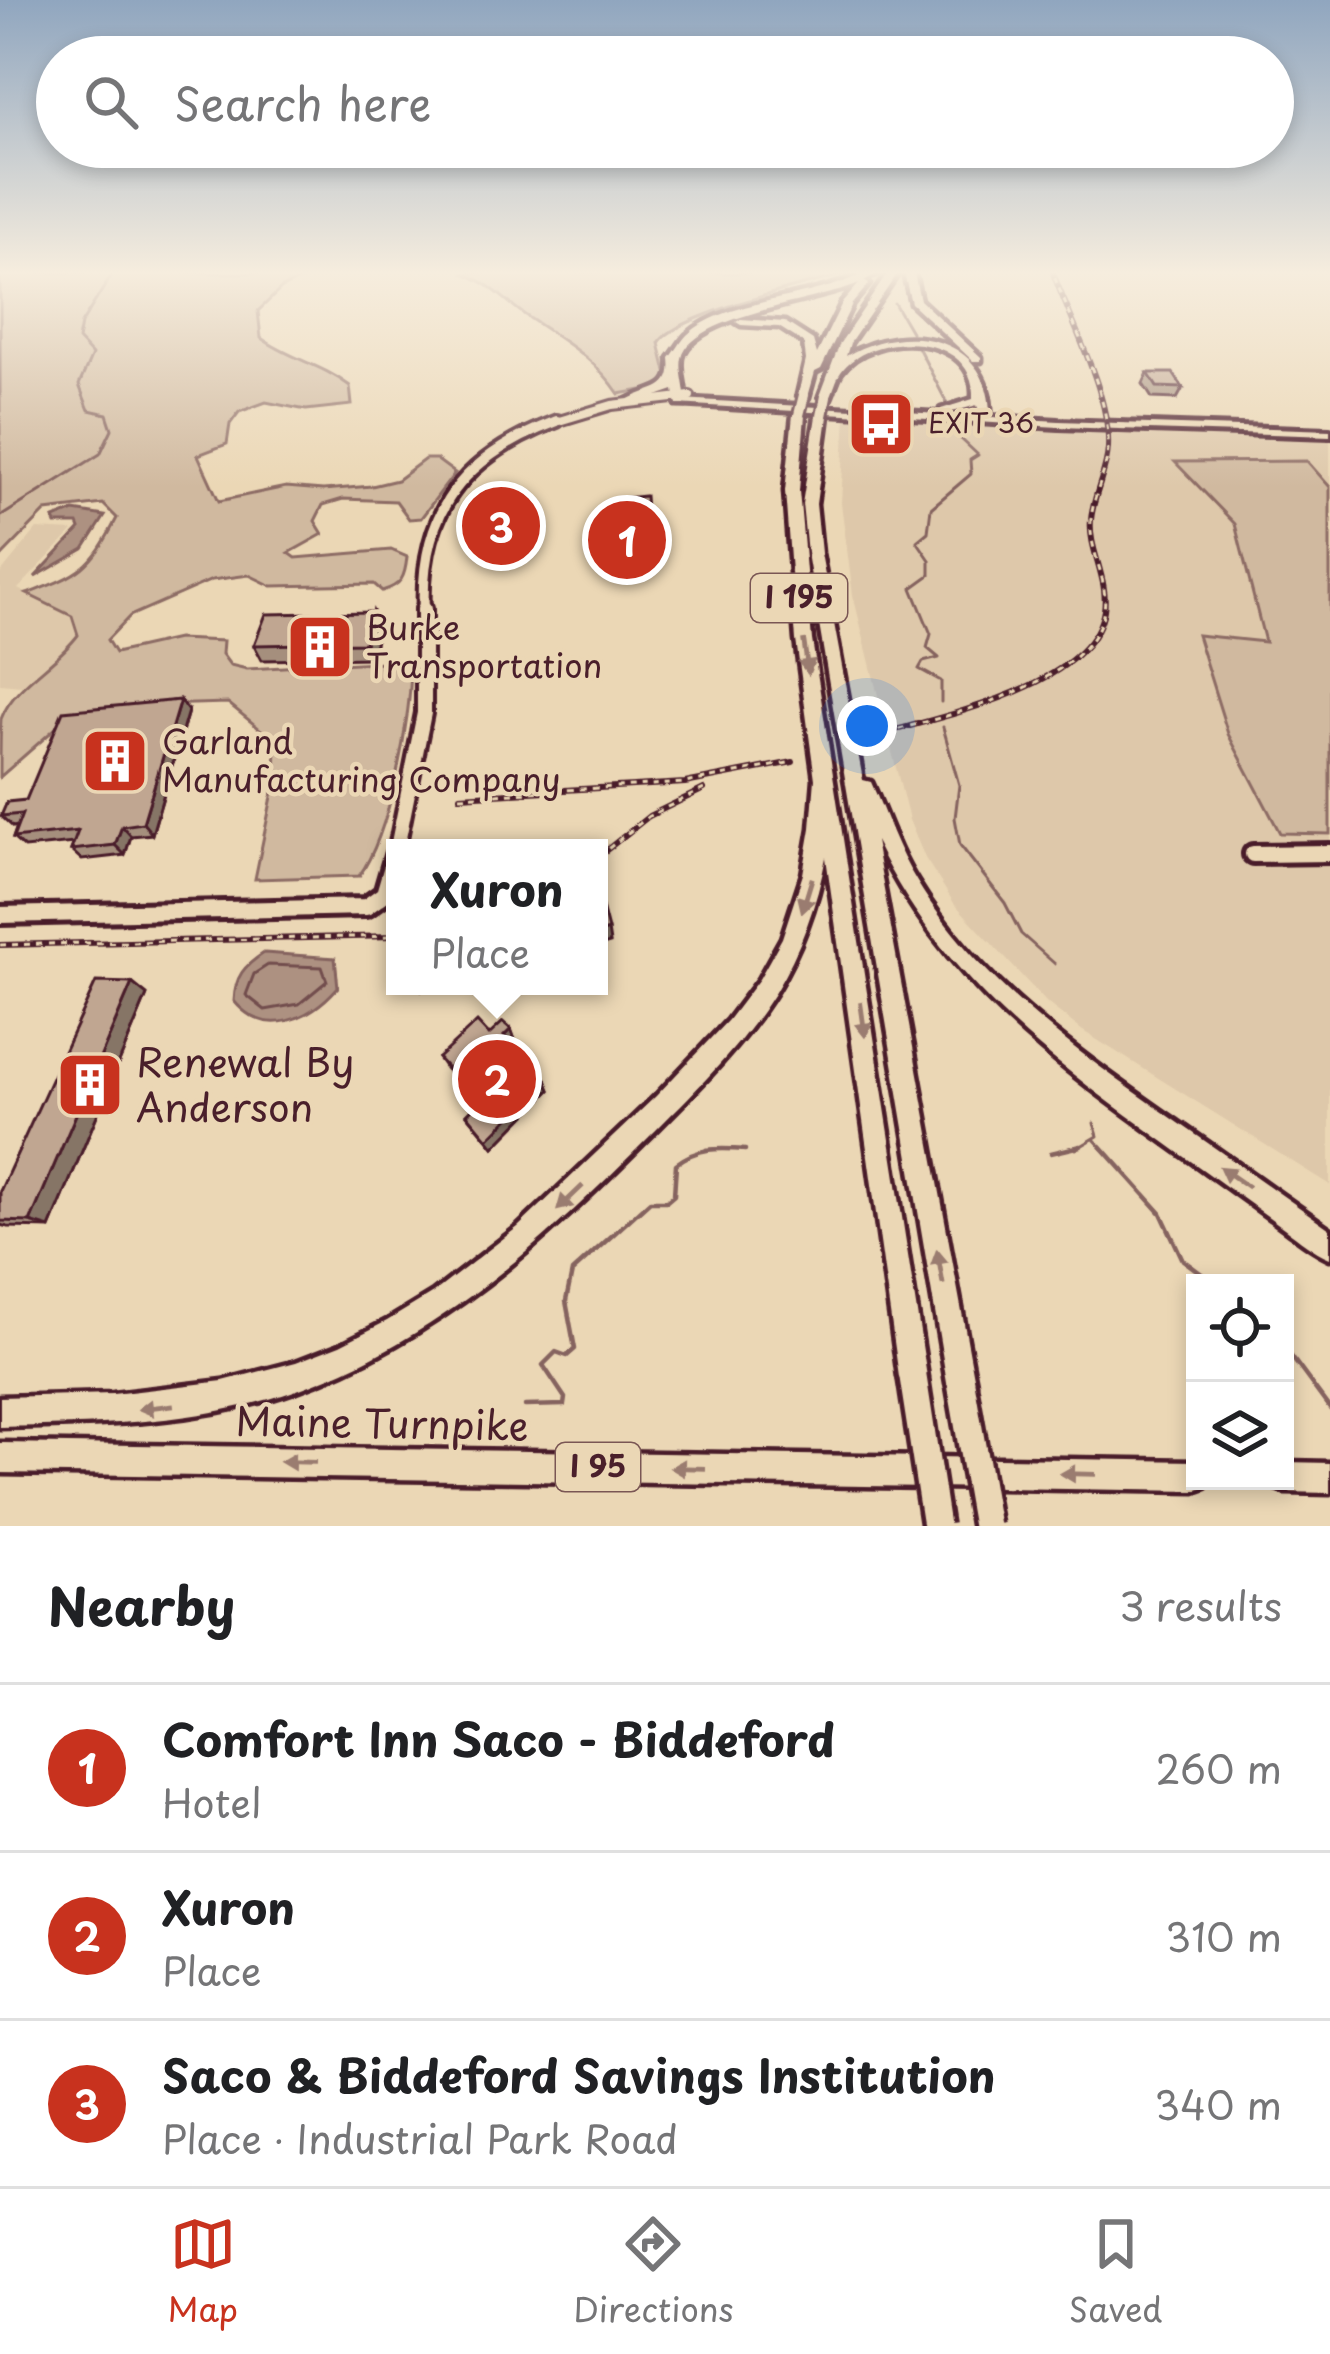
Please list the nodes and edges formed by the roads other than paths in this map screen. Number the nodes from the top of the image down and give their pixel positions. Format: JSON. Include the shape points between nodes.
{"nodes":[{"id":1,"x":685,"y":344,"type":"edge"},
{"id":2,"x":694,"y":344,"type":"edge"},
{"id":3,"x":809,"y":344,"type":"edge"},
{"id":4,"x":828,"y":344,"type":"edge"},
{"id":5,"x":846,"y":344,"type":"edge"},
{"id":6,"x":878,"y":344,"type":"edge"},
{"id":7,"x":929,"y":344,"type":"edge"},
{"id":8,"x":959,"y":344,"type":"edge"},
{"id":9,"x":832,"y":374,"type":"junction"},
{"id":10,"x":676,"y":375,"type":"junction"},
{"id":11,"x":980,"y":391,"type":"junction"},
{"id":12,"x":804,"y":395,"type":"junction"},
{"id":13,"x":685,"y":399,"type":"junction"},
{"id":14,"x":634,"y":400,"type":"junction"},
{"id":15,"x":945,"y":412,"type":"junction"},
{"id":16,"x":990,"y":417,"type":"junction"},
{"id":17,"x":545,"y":426,"type":"junction"},
{"id":18,"x":1330,"y":433,"type":"edge"},
{"id":19,"x":844,"y":716,"type":"junction"},
{"id":20,"x":824,"y":780,"type":"junction"},
{"id":21,"x":399,"y":839,"type":"edge"},
{"id":22,"x":1330,"y":853,"type":"edge"},
{"id":23,"x":1253,"y":854,"type":"dead end"},
{"id":24,"x":386,"y":887,"type":"edge"},
{"id":25,"x":0,"y":915,"type":"edge"},
{"id":26,"x":1330,"y":1245,"type":"edge"},
{"id":27,"x":0,"y":1412,"type":"edge"},
{"id":28,"x":0,"y":1457,"type":"edge"},
{"id":29,"x":1186,"y":1476,"type":"edge"},
{"id":30,"x":1294,"y":1478,"type":"edge"},
{"id":31,"x":1330,"y":1478,"type":"edge"},
{"id":32,"x":936,"y":1526,"type":"edge"},
{"id":33,"x":986,"y":1526,"type":"edge"}],
"edges":[{"from":1,"to":10,"type":"highway"},
{"from":2,"to":13,"type":"highway"},
{"from":3,"to":12,"type":"highway"},
{"from":4,"to":12,"type":"highway","number":"I 195"},
{"from":5,"to":9,"type":"highway","number":"I 195"},
{"from":6,"to":9,"type":"highway","via":[[863,346]]},
{"from":7,"to":11,"type":"highway","via":[[960,359]]},
{"from":8,"to":16,"type":"highway","via":[[983,368]]},
{"from":9,"to":19,"type":"highway","number":"I 195","bridge":true,"via":[[811,532]]},
{"from":10,"to":13,"type":"highway"},
{"from":10,"to":14,"type":"highway","via":[[670,387]]},
{"from":11,"to":15,"type":"highway","via":[[974,405]]},
{"from":11,"to":16,"type":"highway"},
{"from":12,"to":20,"type":"highway","number":"I 195","one_way":true,"bridge":true,"via":[[792,490]]},
{"from":13,"to":14,"type":"street"},
{"from":13,"to":15,"type":"main road"},
{"from":13,"to":16,"type":"main road"},
{"from":13,"to":17,"type":"street"},
{"from":14,"to":17,"type":"street"},
{"from":15,"to":16,"type":"main road"},
{"from":16,"to":18,"type":"main road"},
{"from":17,"to":21,"type":"street","via":[[479,464],[430,533],[427,691]]},
{"from":26,"to":19,"type":"highway","one_way":true,"via":[[1064,1056],[971,972],[913,896],[883,840]]},
{"from":33,"to":19,"type":"highway","one_way":true,"bridge":true},
{"from":20,"to":27,"type":"highway","one_way":true,"via":[[808,894],[755,1004],[704,1066],[493,1268],[378,1342],[225,1397],[126,1411]]},
{"from":20,"to":32,"type":"highway","one_way":true,"bridge":true},
{"from":22,"to":23,"type":"street"},
{"from":24,"to":25,"type":"street","via":[[366,907]]},
{"from":29,"to":28,"type":"highway","name":"Maine Turnpike","number":"I 95","one_way":true},
{"from":30,"to":31,"type":"highway"}]}
